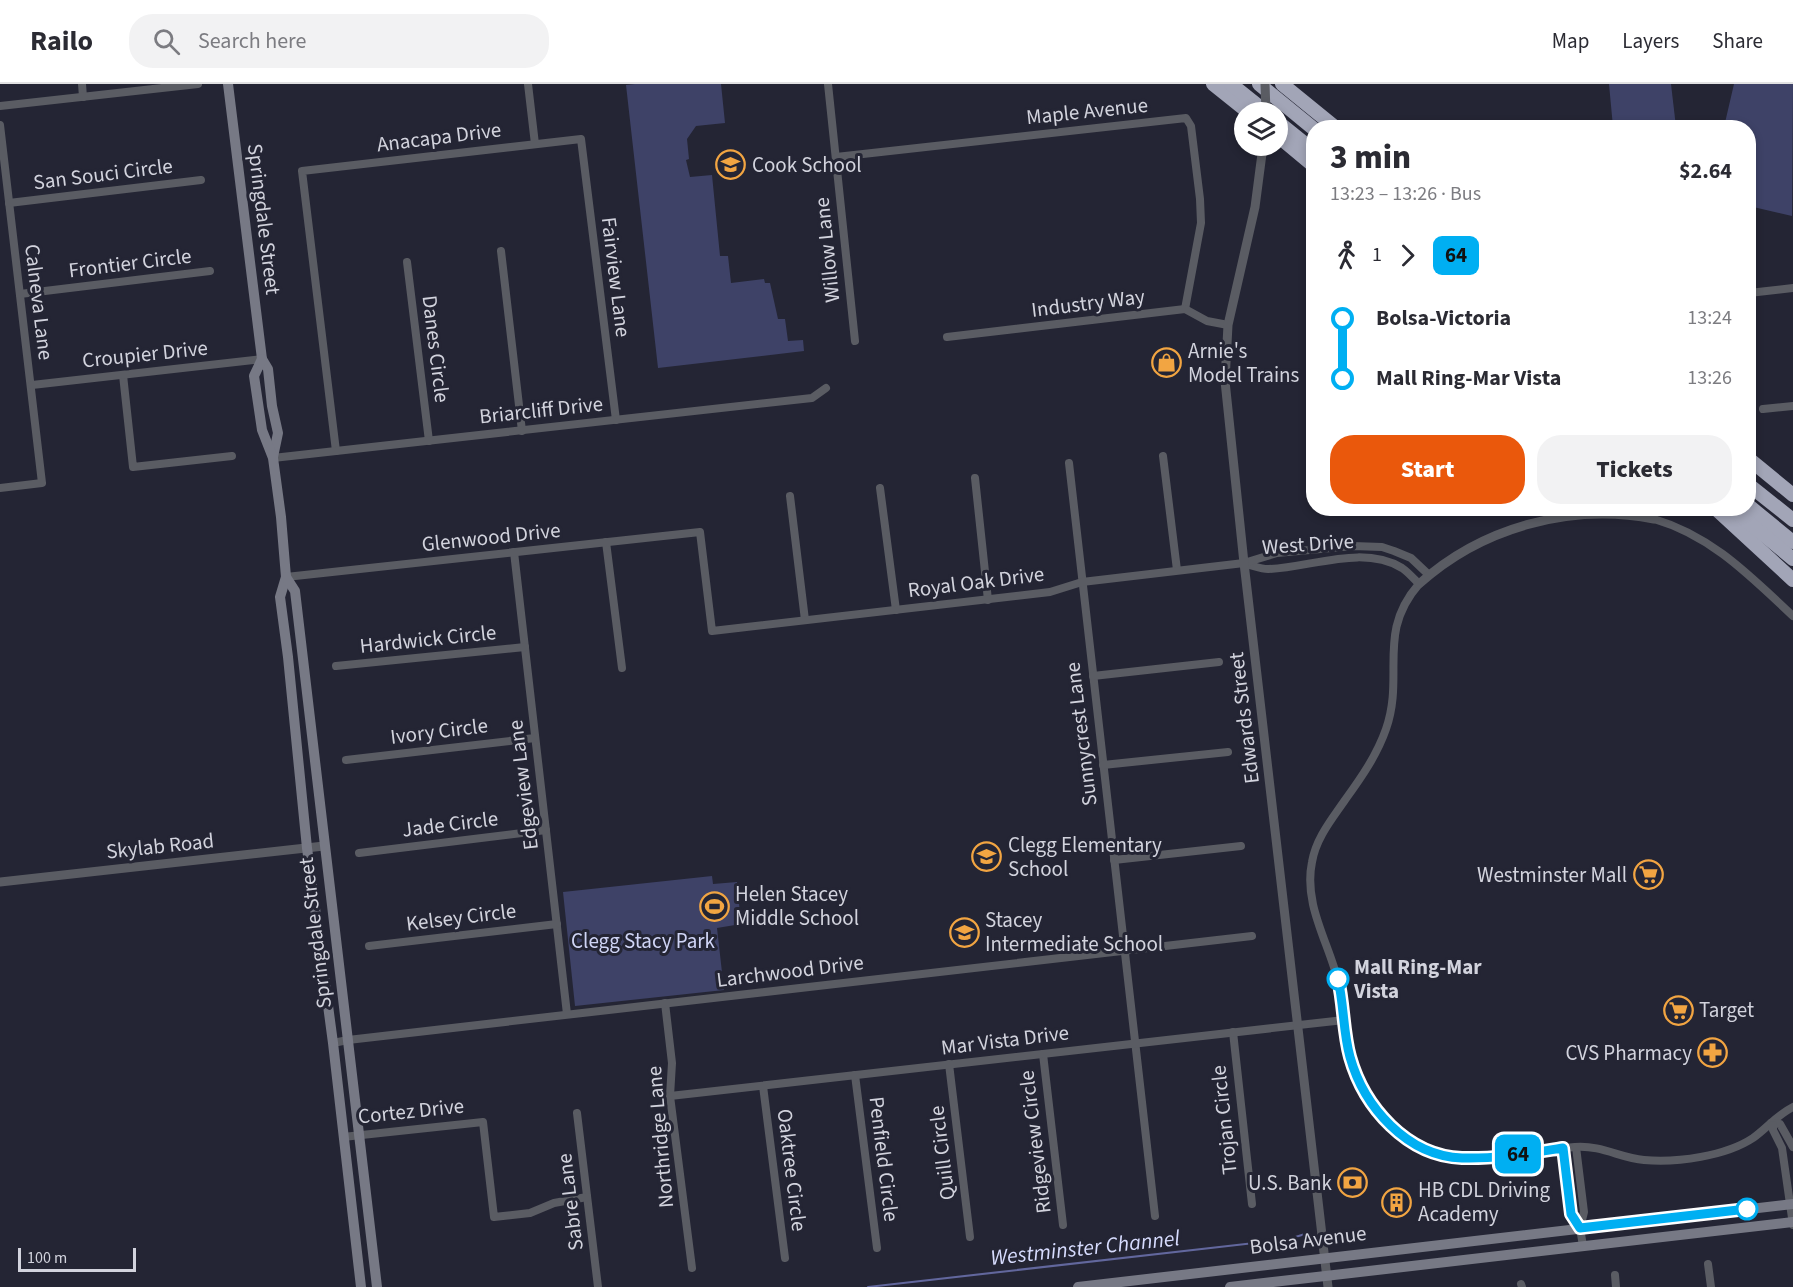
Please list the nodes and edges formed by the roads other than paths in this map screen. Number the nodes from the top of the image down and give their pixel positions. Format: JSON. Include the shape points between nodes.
{"nodes":[{"id":1,"x":82,"y":84,"type":"edge"},
{"id":2,"x":198,"y":84,"type":"edge"},
{"id":3,"x":228,"y":84,"type":"edge"},
{"id":4,"x":528,"y":84,"type":"edge"},
{"id":5,"x":828,"y":84,"type":"edge"},
{"id":6,"x":1213,"y":84,"type":"edge"},
{"id":7,"x":1231,"y":84,"type":"edge"},
{"id":8,"x":1259,"y":84,"type":"edge"},
{"id":9,"x":1265,"y":84,"type":"edge"},
{"id":10,"x":1282,"y":84,"type":"edge"},
{"id":11,"x":83,"y":97,"type":"junction"},
{"id":12,"x":1236,"y":102,"type":"edge"},
{"id":13,"x":1254,"y":102,"type":"edge"},
{"id":14,"x":1266,"y":102,"type":"edge"},
{"id":15,"x":0,"y":106,"type":"edge"},
{"id":16,"x":1326,"y":120,"type":"edge"},
{"id":17,"x":1306,"y":122,"type":"edge"},
{"id":18,"x":0,"y":125,"type":"edge"},
{"id":19,"x":1288,"y":130,"type":"edge"},
{"id":20,"x":581,"y":139,"type":"joint"},
{"id":21,"x":535,"y":144,"type":"junction"},
{"id":22,"x":1288,"y":144,"type":"edge"},
{"id":23,"x":1306,"y":145,"type":"edge"},
{"id":24,"x":1262,"y":156,"type":"edge"},
{"id":25,"x":836,"y":157,"type":"junction"},
{"id":26,"x":1306,"y":159,"type":"edge"},
{"id":27,"x":201,"y":180,"type":"dead end"},
{"id":28,"x":9,"y":203,"type":"junction"},
{"id":29,"x":501,"y":251,"type":"dead end"},
{"id":30,"x":407,"y":262,"type":"dead end"},
{"id":31,"x":210,"y":271,"type":"dead end"},
{"id":32,"x":1793,"y":288,"type":"edge"},
{"id":33,"x":1756,"y":292,"type":"edge"},
{"id":34,"x":20,"y":294,"type":"junction"},
{"id":35,"x":1185,"y":309,"type":"junction"},
{"id":36,"x":1228,"y":325,"type":"junction"},
{"id":37,"x":948,"y":337,"type":"dead end"},
{"id":38,"x":855,"y":341,"type":"dead end"},
{"id":39,"x":262,"y":359,"type":"junction"},
{"id":40,"x":123,"y":375,"type":"junction"},
{"id":41,"x":32,"y":385,"type":"junction"},
{"id":42,"x":826,"y":388,"type":"dead end"},
{"id":43,"x":1793,"y":406,"type":"edge"},
{"id":44,"x":1763,"y":409,"type":"dead end"},
{"id":45,"x":616,"y":420,"type":"junction"},
{"id":46,"x":522,"y":430,"type":"junction"},
{"id":47,"x":429,"y":441,"type":"junction"},
{"id":48,"x":336,"y":451,"type":"junction"},
{"id":49,"x":232,"y":456,"type":"dead end"},
{"id":50,"x":1163,"y":456,"type":"dead end"},
{"id":51,"x":273,"y":458,"type":"junction"},
{"id":52,"x":1069,"y":464,"type":"dead end"},
{"id":53,"x":1756,"y":465,"type":"edge"},
{"id":54,"x":975,"y":478,"type":"dead end"},
{"id":55,"x":0,"y":488,"type":"edge"},
{"id":56,"x":880,"y":488,"type":"dead end"},
{"id":57,"x":1756,"y":491,"type":"edge"},
{"id":58,"x":1793,"y":495,"type":"edge"},
{"id":59,"x":790,"y":496,"type":"dead end"},
{"id":60,"x":1756,"y":512,"type":"edge"},
{"id":61,"x":1580,"y":516,"type":"edge"},
{"id":62,"x":1634,"y":516,"type":"edge"},
{"id":63,"x":1724,"y":516,"type":"edge"},
{"id":64,"x":1741,"y":516,"type":"edge"},
{"id":65,"x":1747,"y":516,"type":"edge"},
{"id":66,"x":1654,"y":519,"type":"joint"},
{"id":67,"x":1793,"y":520,"type":"edge"},
{"id":68,"x":606,"y":542,"type":"junction"},
{"id":69,"x":1793,"y":542,"type":"edge"},
{"id":70,"x":1778,"y":547,"type":"junction"},
{"id":71,"x":514,"y":552,"type":"junction"},
{"id":72,"x":1793,"y":559,"type":"edge"},
{"id":73,"x":1244,"y":563,"type":"junction"},
{"id":74,"x":1177,"y":570,"type":"junction"},
{"id":75,"x":1429,"y":575,"type":"junction"},
{"id":76,"x":286,"y":577,"type":"junction"},
{"id":77,"x":1793,"y":580,"type":"edge"},
{"id":78,"x":1082,"y":582,"type":"junction"},
{"id":79,"x":1419,"y":584,"type":"junction"},
{"id":80,"x":988,"y":600,"type":"junction"},
{"id":81,"x":896,"y":610,"type":"junction"},
{"id":82,"x":283,"y":616,"type":"junction"},
{"id":83,"x":1793,"y":616,"type":"edge"},
{"id":84,"x":805,"y":620,"type":"junction"},
{"id":85,"x":298,"y":624,"type":"junction"},
{"id":86,"x":712,"y":631,"type":"joint"},
{"id":87,"x":525,"y":648,"type":"junction"},
{"id":88,"x":1219,"y":662,"type":"dead end"},
{"id":89,"x":336,"y":666,"type":"dead end"},
{"id":90,"x":622,"y":668,"type":"dead end"},
{"id":91,"x":1093,"y":676,"type":"junction"},
{"id":92,"x":535,"y":738,"type":"junction"},
{"id":93,"x":1228,"y":752,"type":"dead end"},
{"id":94,"x":346,"y":760,"type":"dead end"},
{"id":95,"x":1103,"y":765,"type":"junction"},
{"id":96,"x":546,"y":831,"type":"junction"},
{"id":97,"x":324,"y":846,"type":"junction"},
{"id":98,"x":1241,"y":846,"type":"dead end"},
{"id":99,"x":307,"y":848,"type":"junction"},
{"id":100,"x":359,"y":853,"type":"dead end"},
{"id":101,"x":1114,"y":860,"type":"junction"},
{"id":102,"x":0,"y":882,"type":"edge"},
{"id":103,"x":557,"y":924,"type":"junction"},
{"id":104,"x":1252,"y":936,"type":"dead end"},
{"id":105,"x":369,"y":946,"type":"dead end"},
{"id":106,"x":1124,"y":950,"type":"junction"},
{"id":107,"x":665,"y":1003,"type":"junction"},
{"id":108,"x":567,"y":1014,"type":"junction"},
{"id":109,"x":1344,"y":1020,"type":"junction"},
{"id":110,"x":1299,"y":1024,"type":"junction"},
{"id":111,"x":1233,"y":1032,"type":"junction"},
{"id":112,"x":348,"y":1040,"type":"junction"},
{"id":113,"x":333,"y":1043,"type":"junction"},
{"id":114,"x":1135,"y":1043,"type":"junction"},
{"id":115,"x":1042,"y":1054,"type":"junction"},
{"id":116,"x":950,"y":1065,"type":"junction"},
{"id":117,"x":855,"y":1075,"type":"junction"},
{"id":118,"x":763,"y":1086,"type":"junction"},
{"id":119,"x":670,"y":1096,"type":"junction"},
{"id":120,"x":1793,"y":1107,"type":"edge"},
{"id":121,"x":578,"y":1113,"type":"dead end"},
{"id":122,"x":1772,"y":1124,"type":"junction"},
{"id":123,"x":359,"y":1135,"type":"junction"},
{"id":124,"x":343,"y":1137,"type":"junction"},
{"id":125,"x":1576,"y":1147,"type":"junction"},
{"id":126,"x":1793,"y":1147,"type":"edge"},
{"id":127,"x":1563,"y":1148,"type":"junction"},
{"id":128,"x":587,"y":1197,"type":"junction"},
{"id":129,"x":1252,"y":1204,"type":"dead end"},
{"id":130,"x":1791,"y":1204,"type":"edge"},
{"id":131,"x":1155,"y":1215,"type":"dead end"},
{"id":132,"x":1793,"y":1223,"type":"edge"},
{"id":133,"x":1063,"y":1225,"type":"dead end"},
{"id":134,"x":1580,"y":1228,"type":"junction"},
{"id":135,"x":970,"y":1237,"type":"dead end"},
{"id":136,"x":1582,"y":1246,"type":"junction"},
{"id":137,"x":877,"y":1248,"type":"dead end"},
{"id":138,"x":785,"y":1258,"type":"dead end"},
{"id":139,"x":1325,"y":1258,"type":"junction"},
{"id":140,"x":1708,"y":1264,"type":"dead end"},
{"id":141,"x":692,"y":1268,"type":"dead end"},
{"id":142,"x":1615,"y":1275,"type":"dead end"},
{"id":143,"x":1328,"y":1281,"type":"edge"},
{"id":144,"x":361,"y":1287,"type":"edge"},
{"id":145,"x":377,"y":1287,"type":"edge"},
{"id":146,"x":598,"y":1287,"type":"edge"},
{"id":147,"x":1078,"y":1287,"type":"edge"},
{"id":148,"x":1230,"y":1287,"type":"edge"},
{"id":149,"x":1616,"y":1287,"type":"edge"},
{"id":150,"x":1711,"y":1287,"type":"edge"}],
"edges":[{"from":1,"to":11,"type":"street"},
{"from":2,"to":11,"type":"street"},
{"from":3,"to":39,"type":"main road","name":"Springdale Street"},
{"from":4,"to":21,"type":"street"},
{"from":5,"to":25,"type":"street","name":"Willow Lane"},
{"from":6,"to":12,"type":"highway"},
{"from":7,"to":13,"type":"highway"},
{"from":8,"to":17,"type":"highway"},
{"from":9,"to":14,"type":"street","bridge":true},
{"from":10,"to":16,"type":"highway"},
{"from":11,"to":15,"type":"street"},
{"from":18,"to":28,"type":"street","name":"Calneva Lane"},
{"from":19,"to":23,"type":"highway"},
{"from":20,"to":21,"type":"street","name":"Anacapa Drive"},
{"from":20,"to":45,"type":"street","name":"Fairview Lane"},
{"from":21,"to":48,"type":"street","name":"Anacapa Drive","via":[[302,171]]},
{"from":22,"to":26,"type":"highway"},
{"from":24,"to":36,"type":"street","name":"Edwards Street"},
{"from":25,"to":35,"type":"street","name":"Maple Avenue","via":[[1186,118],[1191,126],[1201,223]]},
{"from":25,"to":38,"type":"street","name":"Willow Lane"},
{"from":27,"to":28,"type":"street","name":"San Souci Circle"},
{"from":28,"to":34,"type":"street","name":"Calneva Lane"},
{"from":29,"to":46,"type":"street"},
{"from":30,"to":47,"type":"street","name":"Danes Circle"},
{"from":31,"to":34,"type":"street","name":"Frontier Circle"},
{"from":32,"to":33,"type":"street"},
{"from":34,"to":41,"type":"street","name":"Calneva Lane"},
{"from":35,"to":36,"type":"street","via":[[1207,321]]},
{"from":35,"to":37,"type":"street","name":"Industry Way"},
{"from":36,"to":73,"type":"street","name":"Edwards Street","via":[[1225,381]]},
{"from":39,"to":40,"type":"street","name":"Croupier Drive"},
{"from":39,"to":51,"type":"main road","name":"Springdale Street","via":[[255,376],[262,430]]},
{"from":40,"to":41,"type":"street","name":"Croupier Drive"},
{"from":40,"to":49,"type":"street","via":[[134,467]]},
{"from":41,"to":55,"type":"street","name":"Calneva Lane","via":[[42,483]]},
{"from":42,"to":45,"type":"street","name":"Briarcliff Drive","via":[[812,398]]},
{"from":43,"to":44,"type":"street"},
{"from":45,"to":46,"type":"street","name":"Briarcliff Drive"},
{"from":46,"to":47,"type":"street","name":"Briarcliff Drive"},
{"from":47,"to":48,"type":"street","name":"Briarcliff Drive"},
{"from":48,"to":51,"type":"street","name":"Briarcliff Drive"},
{"from":50,"to":74,"type":"street"},
{"from":51,"to":76,"type":"main road","name":"Springdale Street"},
{"from":52,"to":78,"type":"street","name":"Sunnycrest Lane"},
{"from":53,"to":58,"type":"highway"},
{"from":54,"to":80,"type":"street"},
{"from":56,"to":81,"type":"street"},
{"from":57,"to":67,"type":"highway"},
{"from":59,"to":84,"type":"street"},
{"from":60,"to":69,"type":"highway"},
{"from":61,"to":75,"type":"street","via":[[1533,523],[1498,535]]},
{"from":62,"to":66,"type":"street"},
{"from":63,"to":77,"type":"highway"},
{"from":64,"to":70,"type":"highway"},
{"from":65,"to":70,"type":"highway"},
{"from":66,"to":83,"type":"street","via":[[1695,535],[1720,551]]},
{"from":68,"to":71,"type":"street","name":"Glenwood Drive"},
{"from":68,"to":86,"type":"street","name":"Glenwood Drive","via":[[700,532]]},
{"from":68,"to":90,"type":"street"},
{"from":70,"to":72,"type":"highway"},
{"from":71,"to":76,"type":"street","name":"Glenwood Drive"},
{"from":71,"to":87,"type":"street","name":"Edgeview Lane"},
{"from":73,"to":74,"type":"street","name":"Royal Oak Drive"},
{"from":73,"to":75,"type":"street","name":"West Drive","via":[[1278,553],[1368,546],[1411,558]]},
{"from":73,"to":79,"type":"street","name":"West Drive","via":[[1266,569],[1371,558],[1402,568]]},
{"from":73,"to":110,"type":"street","name":"Edwards Street"},
{"from":74,"to":78,"type":"street","name":"Royal Oak Drive"},
{"from":75,"to":79,"type":"street"},
{"from":76,"to":82,"type":"main road","name":"Springdale Street","via":[[280,597]]},
{"from":76,"to":85,"type":"main road","name":"Springdale Street","via":[[295,591]]},
{"from":78,"to":80,"type":"street","name":"Royal Oak Drive","via":[[1050,592]]},
{"from":78,"to":91,"type":"street","name":"Sunnycrest Lane"},
{"from":79,"to":109,"type":"street","via":[[1395,626],[1391,713],[1386,730],[1368,766],[1324,830],[1311,862],[1312,903],[1338,979]]},
{"from":80,"to":81,"type":"street","name":"Royal Oak Drive"},
{"from":81,"to":84,"type":"street","name":"Royal Oak Drive"},
{"from":82,"to":85,"type":"main road","via":[[292,625]]},
{"from":82,"to":99,"type":"main road","name":"Springdale Street"},
{"from":84,"to":86,"type":"street","name":"Royal Oak Drive"},
{"from":85,"to":97,"type":"main road","name":"Springdale Street"},
{"from":87,"to":89,"type":"street","name":"Hardwick Circle"},
{"from":87,"to":92,"type":"street","name":"Edgeview Lane"},
{"from":88,"to":91,"type":"street"},
{"from":91,"to":95,"type":"street","name":"Sunnycrest Lane"},
{"from":92,"to":94,"type":"street","name":"Ivory Circle"},
{"from":92,"to":96,"type":"street","name":"Edgeview Lane"},
{"from":93,"to":95,"type":"street"},
{"from":95,"to":101,"type":"street","name":"Sunnycrest Lane"},
{"from":96,"to":100,"type":"street","name":"Jade Circle"},
{"from":96,"to":103,"type":"street","name":"Edgeview Lane"},
{"from":97,"to":99,"type":"street","name":"Skylab Road"},
{"from":97,"to":112,"type":"main road","name":"Springdale Street"},
{"from":98,"to":101,"type":"street"},
{"from":99,"to":102,"type":"street","name":"Skylab Road"},
{"from":99,"to":113,"type":"main road","name":"Springdale Street"},
{"from":101,"to":106,"type":"street","name":"Sunnycrest Lane"},
{"from":103,"to":105,"type":"street","name":"Kelsey Circle"},
{"from":103,"to":108,"type":"street","name":"Edgeview Lane"},
{"from":104,"to":106,"type":"street","name":"Larchwood Drive"},
{"from":106,"to":107,"type":"street","name":"Larchwood Drive"},
{"from":106,"to":114,"type":"street","name":"Sunnycrest Lane"},
{"from":107,"to":108,"type":"street","name":"Larchwood Drive"},
{"from":107,"to":119,"type":"street","name":"Northridge Lane","via":[[672,1063]]},
{"from":108,"to":112,"type":"street","name":"Larchwood Drive"},
{"from":109,"to":110,"type":"street","name":"Mar Vista Drive"},
{"from":109,"to":127,"type":"street","via":[[1349,1054],[1367,1099],[1383,1119],[1414,1143],[1462,1158]]},
{"from":110,"to":111,"type":"street","name":"Mar Vista Drive"},
{"from":110,"to":139,"type":"street","name":"Edwards Street"},
{"from":111,"to":114,"type":"street","name":"Mar Vista Drive"},
{"from":111,"to":129,"type":"street","name":"Trojan Circle"},
{"from":112,"to":113,"type":"street","name":"Larchwood Drive"},
{"from":112,"to":123,"type":"main road","name":"Springdale Street"},
{"from":113,"to":124,"type":"main road","name":"Springdale Street"},
{"from":114,"to":115,"type":"street","name":"Mar Vista Drive"},
{"from":114,"to":131,"type":"street","name":"Sunnycrest Lane"},
{"from":115,"to":116,"type":"street","name":"Mar Vista Drive"},
{"from":115,"to":133,"type":"street","name":"Ridgeview Circle"},
{"from":116,"to":117,"type":"street","name":"Mar Vista Drive"},
{"from":116,"to":135,"type":"street","name":"Quill Circle"},
{"from":117,"to":118,"type":"street","name":"Mar Vista Drive"},
{"from":117,"to":137,"type":"street","name":"Penfield Circle"},
{"from":118,"to":119,"type":"street","name":"Mar Vista Drive"},
{"from":118,"to":138,"type":"street","name":"Oaktree Circle"},
{"from":119,"to":141,"type":"street","name":"Northridge Lane"},
{"from":120,"to":122,"type":"street"},
{"from":121,"to":128,"type":"street","name":"Sabre Lane"},
{"from":122,"to":125,"type":"street","via":[[1735,1147],[1696,1157],[1642,1160],[1592,1146]]},
{"from":122,"to":126,"type":"street","via":[[1780,1124]]},
{"from":122,"to":130,"type":"street","via":[[1782,1148]]},
{"from":123,"to":124,"type":"street","name":"Cortez Drive"},
{"from":123,"to":128,"type":"street","name":"Cortez Drive","via":[[483,1122],[494,1217],[530,1213],[560,1201]]},
{"from":123,"to":145,"type":"main road","name":"Springdale Street"},
{"from":124,"to":144,"type":"main road","name":"Springdale Street"},
{"from":125,"to":127,"type":"street"},
{"from":125,"to":134,"type":"street","via":[[1584,1212]]},
{"from":127,"to":134,"type":"street","via":[[1571,1214]]},
{"from":128,"to":146,"type":"street","name":"Sabre Lane"},
{"from":130,"to":132,"type":"street"},
{"from":130,"to":134,"type":"main road","name":"Bolsa Avenue"},
{"from":132,"to":136,"type":"main road","name":"Bolsa Avenue"},
{"from":134,"to":136,"type":"street"},
{"from":134,"to":139,"type":"main road","name":"Bolsa Avenue"},
{"from":136,"to":143,"type":"main road","name":"Bolsa Avenue"},
{"from":139,"to":143,"type":"street","name":"Edwards Street"},
{"from":139,"to":147,"type":"main road","name":"Bolsa Avenue"},
{"from":140,"to":150,"type":"street"},
{"from":142,"to":149,"type":"street"},
{"from":143,"to":148,"type":"main road","name":"Bolsa Avenue"}]}
